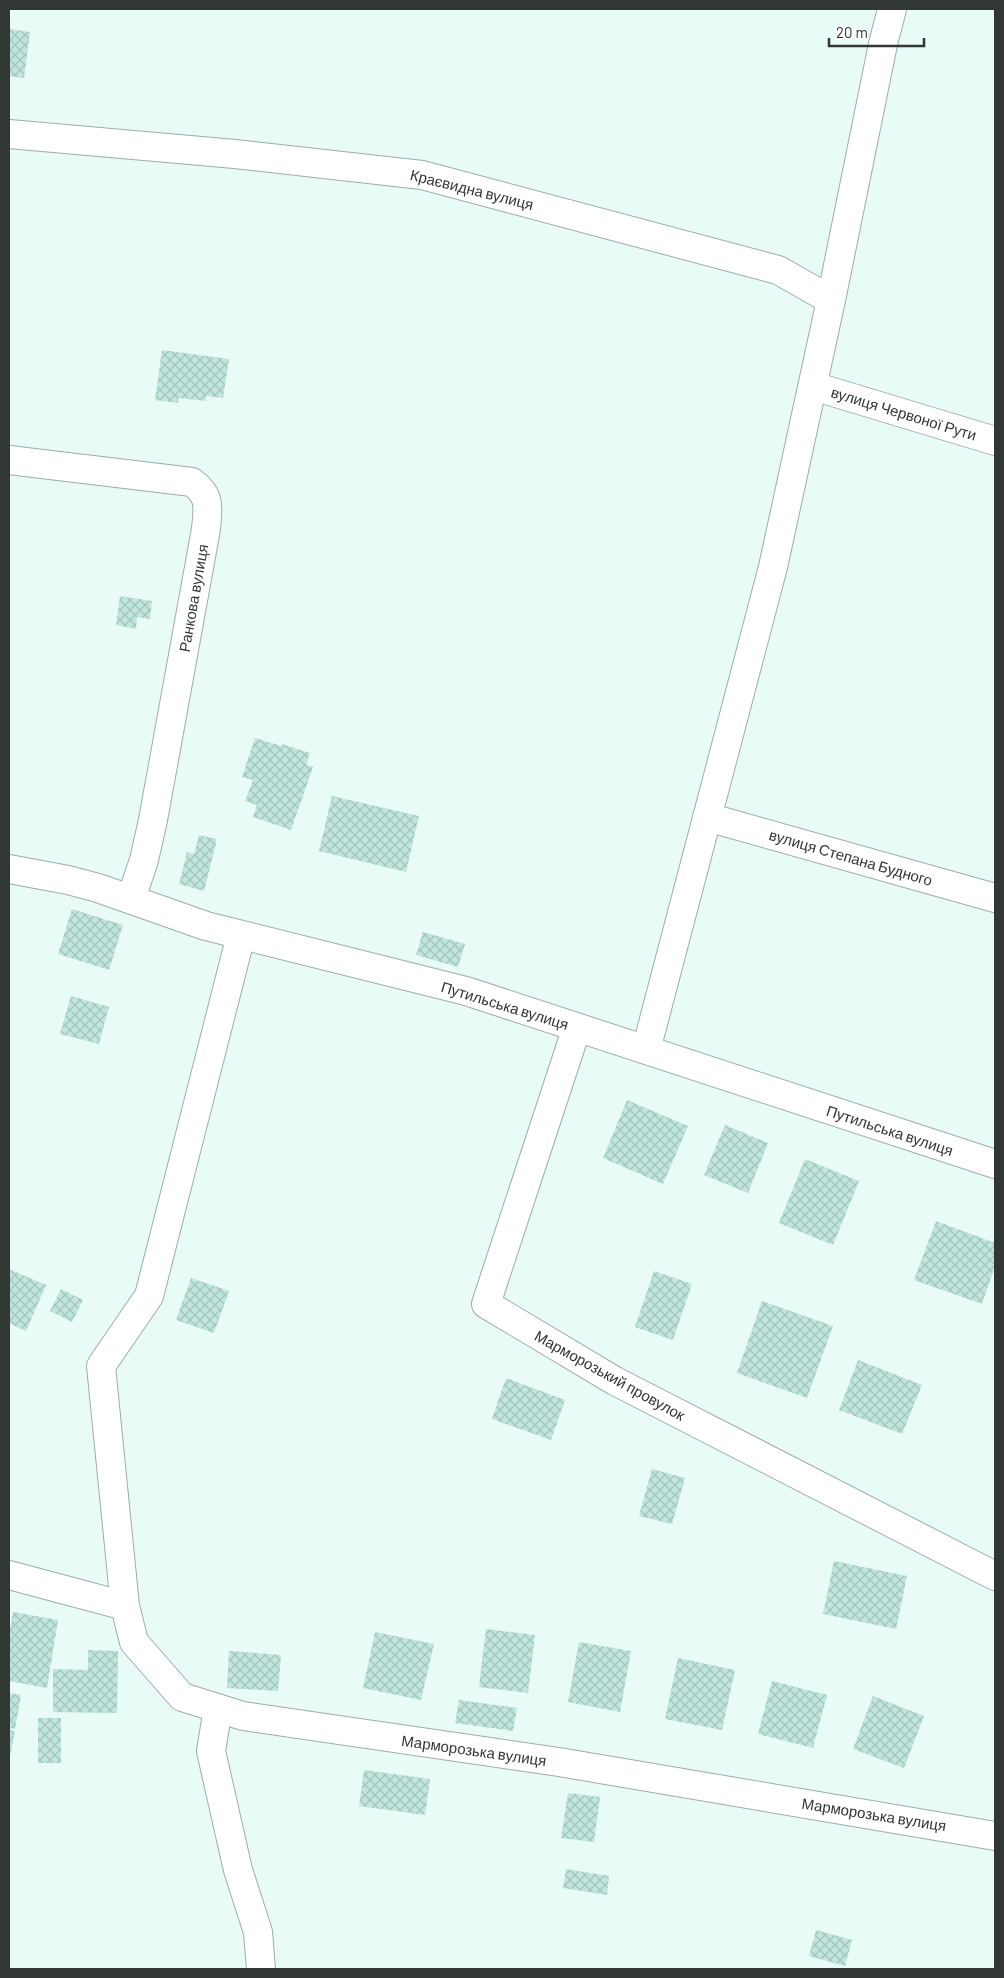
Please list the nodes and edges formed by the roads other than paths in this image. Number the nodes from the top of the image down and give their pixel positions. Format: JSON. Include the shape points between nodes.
{"nodes":[{"id":1,"x":892,"y":9,"type":"edge"},
{"id":2,"x":9,"y":134,"type":"edge"},
{"id":3,"x":831,"y":300,"type":"junction"},
{"id":4,"x":812,"y":386,"type":"junction"},
{"id":5,"x":995,"y":440,"type":"edge"},
{"id":6,"x":9,"y":460,"type":"edge"},
{"id":7,"x":707,"y":817,"type":"junction"},
{"id":8,"x":9,"y":869,"type":"edge"},
{"id":9,"x":995,"y":898,"type":"edge"},
{"id":10,"x":131,"y":899,"type":"junction"},
{"id":11,"x":241,"y":934,"type":"junction"},
{"id":12,"x":577,"y":1027,"type":"junction"},
{"id":13,"x":646,"y":1050,"type":"junction"},
{"id":14,"x":995,"y":1164,"type":"edge"},
{"id":15,"x":9,"y":1575,"type":"edge"},
{"id":16,"x":995,"y":1576,"type":"edge"},
{"id":17,"x":125,"y":1606,"type":"junction"},
{"id":18,"x":218,"y":1708,"type":"junction"},
{"id":19,"x":995,"y":1836,"type":"edge"},
{"id":20,"x":261,"y":1969,"type":"edge"}],
"edges":[{"from":1,"to":3,"type":"street"},
{"from":2,"to":3,"type":"street","name":"Краєвидна вулиця","via":[[422,175],[778,270]]},
{"from":3,"to":4,"type":"street"},
{"from":4,"to":5,"type":"street","name":"вулиця Червоної Рути"},
{"from":4,"to":7,"type":"street","via":[[773,567]]},
{"from":6,"to":10,"type":"street","name":"Ранкова вулиця","via":[[192,482],[202,490],[207,501],[206,529],[153,820]]},
{"from":7,"to":9,"type":"street","name":"вулиця Степана Будного"},
{"from":7,"to":13,"type":"street"},
{"from":8,"to":10,"type":"street","name":"Путильська вулиця","via":[[68,880]]},
{"from":10,"to":11,"type":"street","name":"Путильська вулиця","via":[[206,926]]},
{"from":11,"to":12,"type":"street","name":"Путильська вулиця","via":[[466,991]]},
{"from":11,"to":17,"type":"street","name":"Марморозька вулиця","via":[[149,1296],[101,1366]]},
{"from":12,"to":13,"type":"street","name":"Путильська вулиця"},
{"from":12,"to":16,"type":"street","name":"Марморозький провулок","via":[[486,1304],[615,1380]]},
{"from":13,"to":14,"type":"street","name":"Путильська вулиця"},
{"from":15,"to":17,"type":"street"},
{"from":17,"to":18,"type":"street","name":"Марморозька вулиця","via":[[134,1642],[182,1697]]},
{"from":18,"to":19,"type":"street","name":"Марморозька вулиця","via":[[244,1716],[568,1764]]},
{"from":18,"to":20,"type":"street","via":[[211,1751],[238,1870],[258,1932]]}]}
